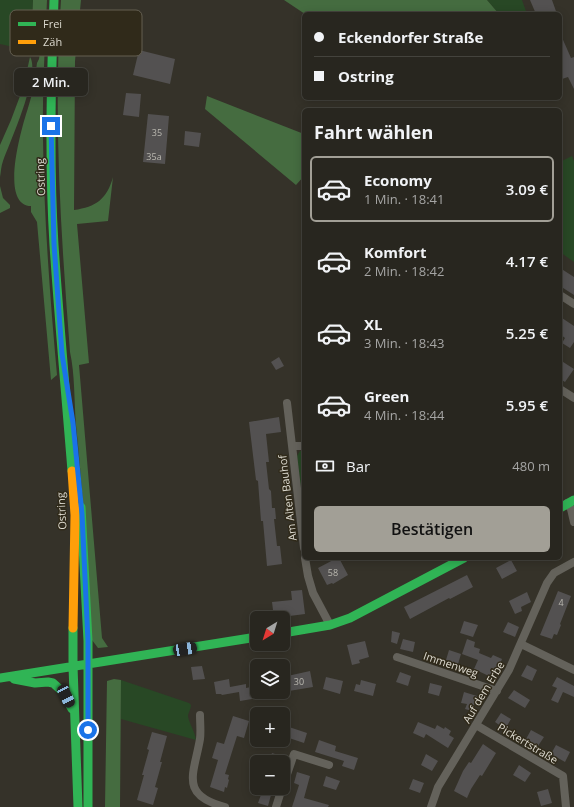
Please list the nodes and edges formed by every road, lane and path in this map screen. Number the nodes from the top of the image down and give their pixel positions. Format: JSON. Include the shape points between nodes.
{"nodes":[{"id":1,"x":54,"y":0,"type":"edge"},
{"id":2,"x":54,"y":10,"type":"edge"},
{"id":3,"x":52,"y":56,"type":"edge"},
{"id":4,"x":562,"y":296,"type":"edge"},
{"id":5,"x":574,"y":304,"type":"edge"},
{"id":6,"x":62,"y":354,"type":"junction"},
{"id":7,"x":562,"y":389,"type":"edge"},
{"id":8,"x":574,"y":398,"type":"edge"},
{"id":9,"x":287,"y":404,"type":"dead end"},
{"id":10,"x":292,"y":446,"type":"junction"},
{"id":11,"x":302,"y":446,"type":"edge"},
{"id":12,"x":567,"y":503,"type":"edge"},
{"id":13,"x":574,"y":522,"type":"edge"},
{"id":14,"x":302,"y":531,"type":"edge"},
{"id":15,"x":305,"y":560,"type":"edge"},
{"id":16,"x":460,"y":560,"type":"edge"},
{"id":17,"x":574,"y":562,"type":"edge"},
{"id":18,"x":330,"y":625,"type":"junction"},
{"id":19,"x":290,"y":632,"type":"edge"},
{"id":20,"x":250,"y":638,"type":"edge"},
{"id":21,"x":521,"y":644,"type":"junction"},
{"id":22,"x":397,"y":656,"type":"dead end"},
{"id":23,"x":88,"y":665,"type":"junction"},
{"id":24,"x":73,"y":666,"type":"junction"},
{"id":25,"x":574,"y":670,"type":"edge"},
{"id":26,"x":3,"y":678,"type":"edge"},
{"id":27,"x":497,"y":691,"type":"junction"},
{"id":28,"x":75,"y":713,"type":"junction"},
{"id":29,"x":200,"y":714,"type":"dead end"},
{"id":30,"x":476,"y":725,"type":"junction"},
{"id":31,"x":328,"y":765,"type":"dead end"},
{"id":32,"x":290,"y":766,"type":"edge"},
{"id":33,"x":280,"y":795,"type":"edge"},
{"id":34,"x":78,"y":807,"type":"edge"},
{"id":35,"x":88,"y":807,"type":"edge"},
{"id":36,"x":225,"y":807,"type":"edge"},
{"id":37,"x":276,"y":807,"type":"edge"},
{"id":38,"x":431,"y":807,"type":"edge"},
{"id":39,"x":566,"y":807,"type":"edge"}],
"edges":[{"from":1,"to":2,"type":"main road","name":"Ostring"},
{"from":3,"to":6,"type":"main road","name":"Ostring","via":[[51,158]]},
{"from":4,"to":5,"type":"street"},
{"from":6,"to":23,"type":"main road","name":"Ostring","via":[[73,423],[82,514]]},
{"from":6,"to":24,"type":"main road","name":"Ostring","via":[[74,515]]},
{"from":7,"to":8,"type":"street"},
{"from":9,"to":10,"type":"street","name":"Am Alten Bauhof"},
{"from":10,"to":11,"type":"street","name":"Am Alten Bauhof"},
{"from":10,"to":14,"type":"street","name":"Am Alten Bauhof"},
{"from":12,"to":13,"type":"street"},
{"from":15,"to":18,"type":"street","via":[[313,593]]},
{"from":16,"to":18,"type":"main road","via":[[355,616]]},
{"from":17,"to":21,"type":"street","name":"Auf dem Erbe","via":[[554,573],[547,583]]},
{"from":18,"to":19,"type":"main road"},
{"from":20,"to":23,"type":"main road"},
{"from":21,"to":25,"type":"street"},
{"from":21,"to":27,"type":"street","name":"Auf dem Erbe","via":[[510,670]]},
{"from":22,"to":27,"type":"street","name":"Immenweg"},
{"from":23,"to":24,"type":"main road"},
{"from":23,"to":35,"type":"main road","name":"Ostring"},
{"from":24,"to":26,"type":"main road"},
{"from":24,"to":28,"type":"main road","name":"Ostring"},
{"from":26,"to":28,"type":"main road","via":[[54,684],[66,696]]},
{"from":27,"to":30,"type":"street","name":"Auf dem Erbe"},
{"from":28,"to":34,"type":"main road","name":"Ostring"},
{"from":29,"to":36,"type":"street","via":[[201,733],[192,775],[193,783],[204,799]]},
{"from":30,"to":38,"type":"street","name":"Auf dem Erbe","via":[[438,787]]},
{"from":30,"to":39,"type":"street","name":"Pickertstraße","via":[[563,776]]},
{"from":31,"to":32,"type":"street","via":[[294,754]]},
{"from":33,"to":37,"type":"street"}]}
